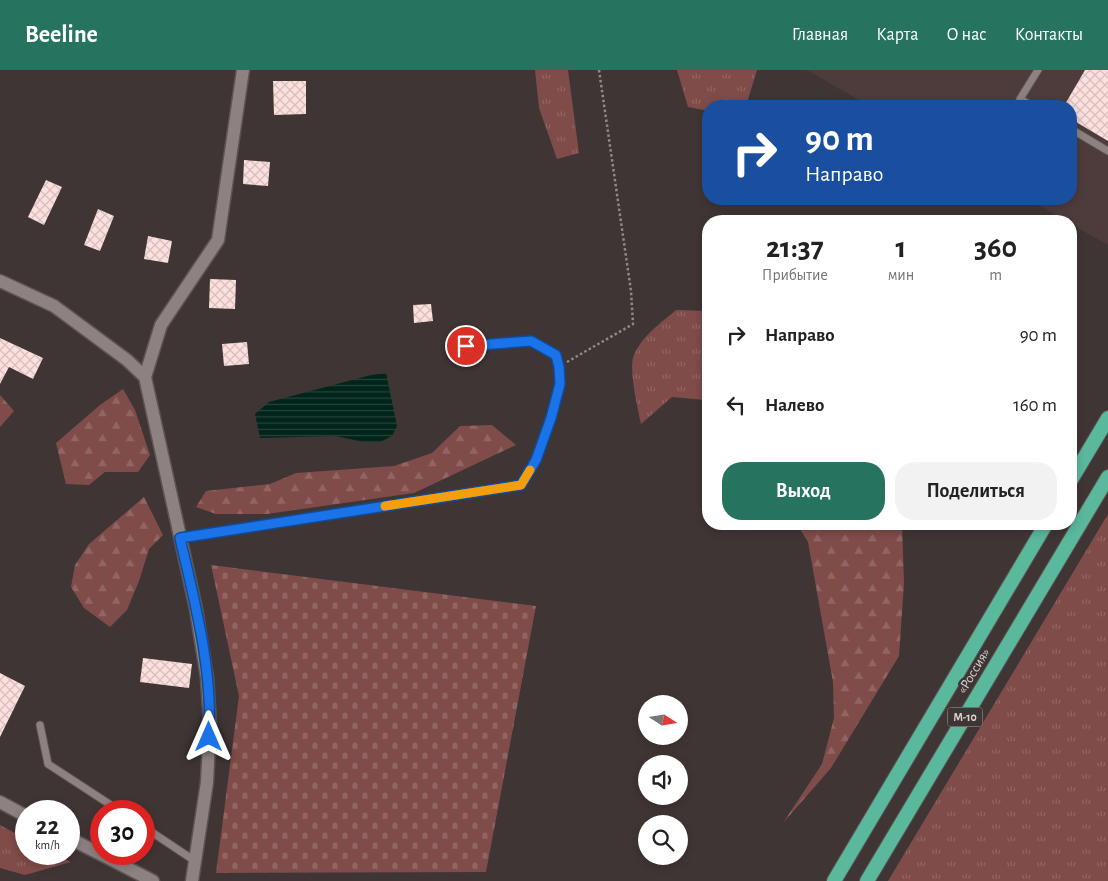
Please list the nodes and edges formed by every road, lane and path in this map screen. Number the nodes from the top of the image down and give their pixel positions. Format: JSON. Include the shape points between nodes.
{"nodes":[{"id":1,"x":242,"y":70,"type":"edge"},
{"id":2,"x":598,"y":70,"type":"edge"},
{"id":3,"x":1038,"y":70,"type":"edge"},
{"id":4,"x":1022,"y":100,"type":"edge"},
{"id":5,"x":1077,"y":133,"type":"edge"},
{"id":6,"x":1108,"y":151,"type":"edge"},
{"id":7,"x":0,"y":281,"type":"edge"},
{"id":8,"x":466,"y":346,"type":"dead end"},
{"id":9,"x":559,"y":367,"type":"junction"},
{"id":10,"x":145,"y":377,"type":"junction"},
{"id":11,"x":1108,"y":418,"type":"edge"},
{"id":12,"x":1077,"y":470,"type":"edge"},
{"id":13,"x":1108,"y":477,"type":"edge"},
{"id":14,"x":1077,"y":529,"type":"edge"},
{"id":15,"x":1042,"y":530,"type":"edge"},
{"id":16,"x":1076,"y":530,"type":"edge"},
{"id":17,"x":180,"y":538,"type":"junction"},
{"id":18,"x":40,"y":725,"type":"dead end"},
{"id":19,"x":103,"y":800,"type":"edge"},
{"id":20,"x":0,"y":802,"type":"edge"},
{"id":21,"x":15,"y":810,"type":"edge"},
{"id":22,"x":155,"y":834,"type":"edge"},
{"id":23,"x":80,"y":844,"type":"edge"},
{"id":24,"x":195,"y":861,"type":"junction"},
{"id":25,"x":843,"y":865,"type":"junction"},
{"id":26,"x":153,"y":881,"type":"edge"},
{"id":27,"x":192,"y":881,"type":"edge"},
{"id":28,"x":829,"y":881,"type":"edge"},
{"id":29,"x":834,"y":881,"type":"edge"},
{"id":30,"x":867,"y":881,"type":"edge"}],
"edges":[{"from":1,"to":10,"type":"street","via":[[218,240],[161,324]]},
{"from":2,"to":9,"type":"path","via":[[634,324]]},
{"from":3,"to":4,"type":"lane"},
{"from":5,"to":6,"type":"lane"},
{"from":7,"to":10,"type":"street","via":[[54,306]]},
{"from":8,"to":9,"type":"lane","via":[[531,341],[556,355]]},
{"from":9,"to":17,"type":"lane","via":[[560,384],[551,418],[536,460],[521,485]]},
{"from":10,"to":17,"type":"street"},
{"from":11,"to":12,"type":"highway"},
{"from":13,"to":14,"type":"highway","name":"«Россия»","number":"М-10"},
{"from":15,"to":25,"type":"highway","name":"«Россия»","number":"М-10"},
{"from":16,"to":30,"type":"highway","name":"«Россия»","number":"М-10"},
{"from":17,"to":24,"type":"street","via":[[196,609],[210,722],[207,782]]},
{"from":18,"to":19,"type":"lane","via":[[48,764]]},
{"from":20,"to":21,"type":"street"},
{"from":22,"to":24,"type":"lane"},
{"from":23,"to":26,"type":"street"},
{"from":24,"to":27,"type":"street"},
{"from":25,"to":28,"type":"street"},
{"from":25,"to":29,"type":"highway","name":"«Россия»","number":"М-10"}]}
